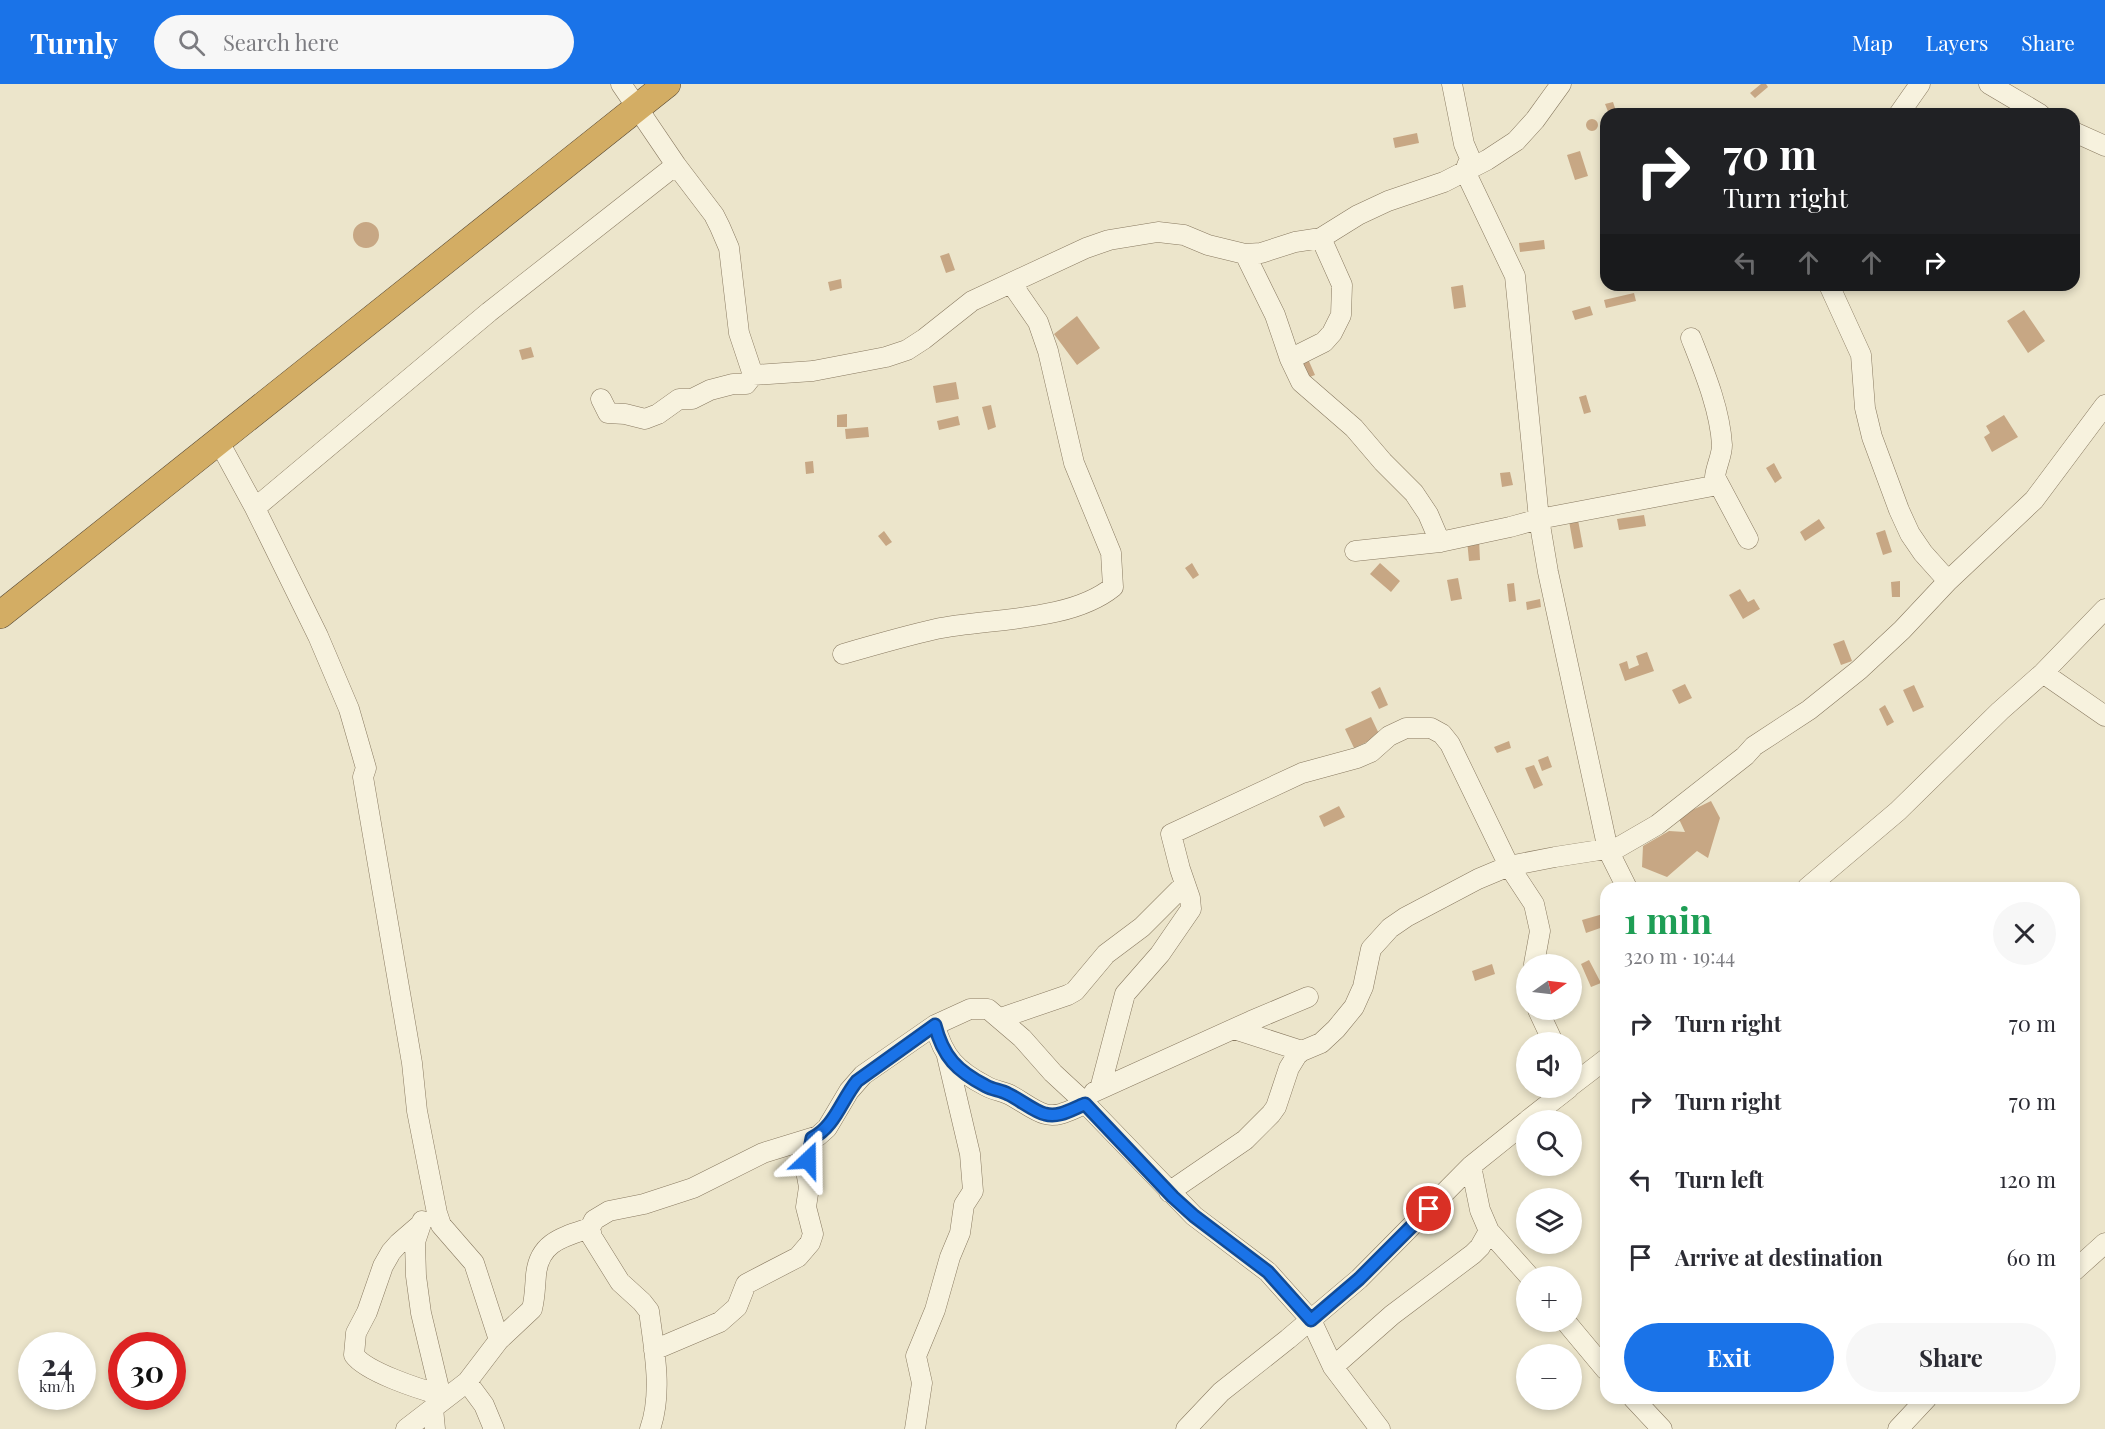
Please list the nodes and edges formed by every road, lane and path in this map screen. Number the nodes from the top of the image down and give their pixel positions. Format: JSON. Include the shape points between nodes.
{"nodes":[{"id":1,"x":621,"y":84,"type":"edge"},
{"id":2,"x":667,"y":84,"type":"edge"},
{"id":3,"x":1452,"y":84,"type":"edge"},
{"id":4,"x":1561,"y":84,"type":"edge"},
{"id":5,"x":1920,"y":84,"type":"edge"},
{"id":6,"x":1989,"y":84,"type":"edge"},
{"id":7,"x":638,"y":107,"type":"junction"},
{"id":8,"x":1903,"y":108,"type":"edge"},
{"id":9,"x":2030,"y":108,"type":"edge"},
{"id":10,"x":2080,"y":135,"type":"edge"},
{"id":11,"x":2105,"y":146,"type":"edge"},
{"id":12,"x":676,"y":165,"type":"junction"},
{"id":13,"x":1465,"y":171,"type":"junction"},
{"id":14,"x":1321,"y":238,"type":"junction"},
{"id":15,"x":1245,"y":254,"type":"junction"},
{"id":16,"x":1011,"y":283,"type":"junction"},
{"id":17,"x":1832,"y":291,"type":"edge"},
{"id":18,"x":1691,"y":338,"type":"dead end"},
{"id":19,"x":1290,"y":359,"type":"junction"},
{"id":20,"x":753,"y":375,"type":"junction"},
{"id":21,"x":601,"y":399,"type":"dead end"},
{"id":22,"x":2105,"y":405,"type":"edge"},
{"id":23,"x":219,"y":442,"type":"junction"},
{"id":24,"x":1718,"y":485,"type":"junction"},
{"id":25,"x":255,"y":508,"type":"junction"},
{"id":26,"x":1539,"y":519,"type":"junction"},
{"id":27,"x":1748,"y":538,"type":"dead end"},
{"id":28,"x":1440,"y":542,"type":"junction"},
{"id":29,"x":1355,"y":551,"type":"dead end"},
{"id":30,"x":1948,"y":581,"type":"junction"},
{"id":31,"x":2105,"y":609,"type":"edge"},
{"id":32,"x":0,"y":615,"type":"edge"},
{"id":33,"x":843,"y":654,"type":"dead end"},
{"id":34,"x":2043,"y":673,"type":"junction"},
{"id":35,"x":2102,"y":717,"type":"edge"},
{"id":36,"x":1608,"y":850,"type":"junction"},
{"id":37,"x":1509,"y":866,"type":"junction"},
{"id":38,"x":1624,"y":882,"type":"edge"},
{"id":39,"x":1814,"y":882,"type":"edge"},
{"id":40,"x":1185,"y":884,"type":"junction"},
{"id":41,"x":1536,"y":954,"type":"edge"},
{"id":42,"x":1308,"y":998,"type":"dead end"},
{"id":43,"x":1001,"y":1018,"type":"junction"},
{"id":44,"x":935,"y":1025,"type":"junction"},
{"id":45,"x":1234,"y":1029,"type":"junction"},
{"id":46,"x":1302,"y":1051,"type":"junction"},
{"id":47,"x":947,"y":1056,"type":"junction"},
{"id":48,"x":1600,"y":1067,"type":"edge"},
{"id":49,"x":1582,"y":1077,"type":"edge"},
{"id":50,"x":1100,"y":1089,"type":"junction"},
{"id":51,"x":1554,"y":1098,"type":"edge"},
{"id":52,"x":1082,"y":1101,"type":"junction"},
{"id":53,"x":1540,"y":1110,"type":"edge"},
{"id":54,"x":1516,"y":1130,"type":"edge"},
{"id":55,"x":812,"y":1138,"type":"junction"},
{"id":56,"x":1471,"y":1166,"type":"junction"},
{"id":57,"x":432,"y":1190,"type":"junction"},
{"id":58,"x":1169,"y":1192,"type":"junction"},
{"id":59,"x":421,"y":1224,"type":"junction"},
{"id":60,"x":590,"y":1228,"type":"junction"},
{"id":61,"x":1489,"y":1231,"type":"junction"},
{"id":62,"x":2105,"y":1243,"type":"edge"},
{"id":63,"x":1520,"y":1266,"type":"edge"},
{"id":64,"x":2080,"y":1266,"type":"edge"},
{"id":65,"x":1311,"y":1320,"type":"junction"},
{"id":66,"x":1574,"y":1332,"type":"edge"},
{"id":67,"x":499,"y":1340,"type":"junction"},
{"id":68,"x":654,"y":1350,"type":"junction"},
{"id":69,"x":1600,"y":1363,"type":"edge"},
{"id":70,"x":1334,"y":1367,"type":"junction"},
{"id":71,"x":467,"y":1382,"type":"junction"},
{"id":72,"x":439,"y":1401,"type":"junction"},
{"id":73,"x":1639,"y":1404,"type":"edge"},
{"id":74,"x":1922,"y":1404,"type":"edge"},
{"id":75,"x":406,"y":1429,"type":"edge"},
{"id":76,"x":435,"y":1429,"type":"edge"},
{"id":77,"x":494,"y":1429,"type":"edge"},
{"id":78,"x":650,"y":1429,"type":"edge"},
{"id":79,"x":915,"y":1429,"type":"edge"},
{"id":80,"x":1186,"y":1429,"type":"edge"},
{"id":81,"x":1380,"y":1429,"type":"edge"},
{"id":82,"x":1662,"y":1429,"type":"edge"},
{"id":83,"x":1899,"y":1429,"type":"edge"}],
"edges":[{"from":1,"to":7,"type":"street"},
{"from":2,"to":7,"type":"highway"},
{"from":3,"to":13,"type":"street","via":[[1470,158]]},
{"from":4,"to":13,"type":"street","via":[[1516,141]]},
{"from":5,"to":8,"type":"street"},
{"from":6,"to":9,"type":"street"},
{"from":7,"to":12,"type":"street"},
{"from":7,"to":23,"type":"highway"},
{"from":10,"to":11,"type":"street"},
{"from":12,"to":20,"type":"street","via":[[714,215],[729,248],[739,333]]},
{"from":12,"to":25,"type":"street","via":[[489,312]]},
{"from":13,"to":14,"type":"street","via":[[1368,210]]},
{"from":13,"to":26,"type":"street","via":[[1515,276]]},
{"from":14,"to":15,"type":"street"},
{"from":14,"to":19,"type":"street","via":[[1342,285],[1341,315],[1324,342]]},
{"from":15,"to":16,"type":"street","via":[[1184,235],[1158,232],[1109,240]]},
{"from":15,"to":19,"type":"street","via":[[1275,315]]},
{"from":16,"to":20,"type":"street","via":[[972,302],[907,350],[813,371]]},
{"from":16,"to":33,"type":"street","via":[[1038,322],[1074,463],[1111,553],[1113,587],[1100,598],[1038,615],[937,629]]},
{"from":17,"to":30,"type":"street","via":[[1861,355],[1864,408],[1899,510],[1923,554]]},
{"from":18,"to":24,"type":"street","via":[[1720,426],[1722,449],[1715,477]]},
{"from":19,"to":28,"type":"street","via":[[1301,382],[1354,428],[1414,493]]},
{"from":20,"to":21,"type":"street","via":[[746,384],[679,399],[645,419],[608,413]]},
{"from":22,"to":30,"type":"street","via":[[2034,500]]},
{"from":23,"to":25,"type":"street"},
{"from":23,"to":32,"type":"highway"},
{"from":24,"to":26,"type":"street"},
{"from":24,"to":27,"type":"street"},
{"from":25,"to":57,"type":"street","via":[[350,709],[366,768],[363,777]]},
{"from":26,"to":28,"type":"street"},
{"from":26,"to":36,"type":"street"},
{"from":28,"to":29,"type":"street"},
{"from":30,"to":36,"type":"street","via":[[1859,670],[1754,746],[1657,825]]},
{"from":31,"to":34,"type":"street"},
{"from":34,"to":35,"type":"street"},
{"from":34,"to":39,"type":"street","via":[[1898,811]]},
{"from":36,"to":37,"type":"street"},
{"from":36,"to":38,"type":"street"},
{"from":37,"to":40,"type":"street","via":[[1450,744],[1436,730],[1413,727],[1399,731],[1371,752],[1302,773],[1173,832]]},
{"from":37,"to":41,"type":"street","via":[[1533,904],[1540,931]]},
{"from":37,"to":46,"type":"street","via":[[1390,928],[1371,949],[1363,987],[1354,1007],[1321,1043]]},
{"from":40,"to":43,"type":"street","via":[[1148,921],[1106,954],[1075,991]]},
{"from":40,"to":50,"type":"street","via":[[1191,909],[1160,954],[1125,994]]},
{"from":42,"to":45,"type":"street"},
{"from":43,"to":44,"type":"street","via":[[988,1009],[970,1009]]},
{"from":43,"to":52,"type":"street"},
{"from":44,"to":47,"type":"street"},
{"from":44,"to":55,"type":"street","via":[[863,1075],[827,1128]]},
{"from":45,"to":46,"type":"street"},
{"from":45,"to":50,"type":"street"},
{"from":46,"to":58,"type":"street","via":[[1293,1060],[1271,1114],[1245,1140]]},
{"from":47,"to":52,"type":"street","via":[[960,1070],[988,1087],[1044,1114],[1060,1114]]},
{"from":47,"to":79,"type":"street","via":[[970,1154],[973,1191],[962,1212],[960,1233],[916,1356],[922,1383]]},
{"from":48,"to":49,"type":"street"},
{"from":50,"to":52,"type":"street"},
{"from":51,"to":53,"type":"street"},
{"from":52,"to":58,"type":"street"},
{"from":54,"to":56,"type":"street"},
{"from":55,"to":60,"type":"street","via":[[763,1153],[678,1194],[609,1211],[594,1220]]},
{"from":55,"to":68,"type":"street","via":[[806,1207],[813,1234],[806,1251],[746,1284],[736,1307],[720,1322]]},
{"from":56,"to":61,"type":"street","via":[[1480,1210]]},
{"from":56,"to":65,"type":"street","via":[[1359,1279]]},
{"from":57,"to":59,"type":"street"},
{"from":57,"to":67,"type":"street","via":[[441,1225],[474,1263]]},
{"from":58,"to":65,"type":"street","via":[[1268,1272]]},
{"from":59,"to":72,"type":"street","via":[[415,1242],[416,1276]]},
{"from":59,"to":72,"type":"street","via":[[390,1252],[356,1333],[354,1355],[369,1368]]},
{"from":60,"to":67,"type":"street","via":[[563,1237],[544,1251],[536,1271],[532,1309]]},
{"from":60,"to":68,"type":"street","via":[[620,1282],[649,1311]]},
{"from":61,"to":63,"type":"street"},
{"from":61,"to":70,"type":"street","via":[[1473,1254],[1392,1315]]},
{"from":62,"to":64,"type":"street"},
{"from":65,"to":70,"type":"street"},
{"from":65,"to":80,"type":"street","via":[[1221,1392]]},
{"from":66,"to":69,"type":"street"},
{"from":67,"to":71,"type":"street"},
{"from":68,"to":78,"type":"street","via":[[656,1394]]},
{"from":70,"to":81,"type":"street"},
{"from":71,"to":72,"type":"street"},
{"from":71,"to":77,"type":"street","via":[[484,1405]]},
{"from":72,"to":75,"type":"street"},
{"from":72,"to":76,"type":"street"},
{"from":73,"to":82,"type":"street"},
{"from":74,"to":83,"type":"street"}]}
